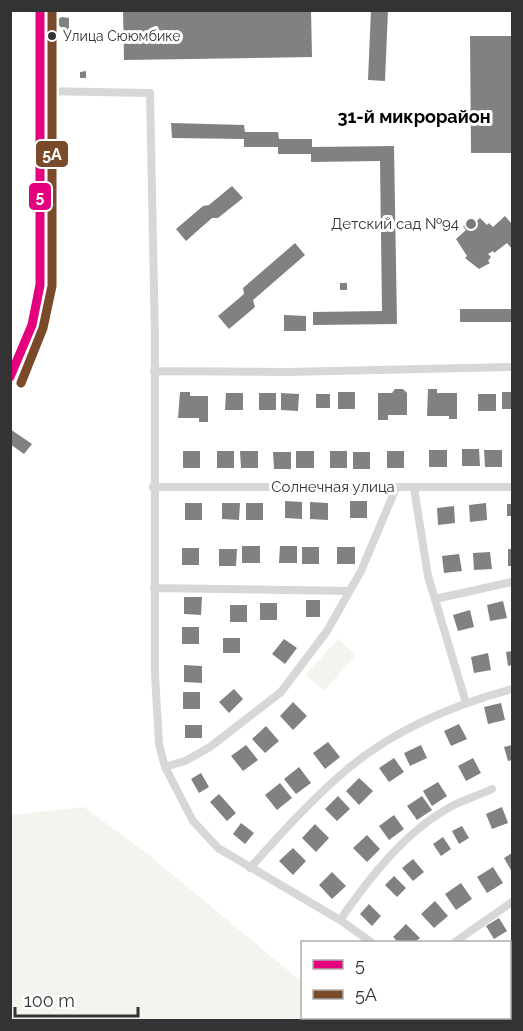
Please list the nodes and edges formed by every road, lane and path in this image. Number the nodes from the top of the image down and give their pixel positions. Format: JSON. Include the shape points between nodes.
{"nodes":[{"id":1,"x":40,"y":10,"type":"edge"},
{"id":2,"x":40,"y":91,"type":"junction"},
{"id":3,"x":513,"y":366,"type":"edge"},
{"id":4,"x":154,"y":371,"type":"junction"},
{"id":5,"x":10,"y":378,"type":"edge"},
{"id":6,"x":153,"y":487,"type":"junction"},
{"id":7,"x":513,"y":487,"type":"edge"},
{"id":8,"x":396,"y":488,"type":"junction"},
{"id":9,"x":414,"y":488,"type":"junction"},
{"id":10,"x":513,"y":582,"type":"edge"},
{"id":11,"x":154,"y":588,"type":"junction"},
{"id":12,"x":349,"y":591,"type":"junction"},
{"id":13,"x":435,"y":599,"type":"junction"},
{"id":14,"x":513,"y":689,"type":"edge"},
{"id":15,"x":466,"y":703,"type":"junction"},
{"id":16,"x":165,"y":766,"type":"junction"},
{"id":17,"x":492,"y":789,"type":"dead end"},
{"id":18,"x":250,"y":868,"type":"junction"},
{"id":19,"x":513,"y":902,"type":"edge"},
{"id":20,"x":340,"y":920,"type":"junction"},
{"id":21,"x":370,"y":941,"type":"edge"},
{"id":22,"x":456,"y":941,"type":"edge"}],
"edges":[{"from":1,"to":2,"type":"street"},
{"from":2,"to":4,"type":"street","via":[[150,93]]},
{"from":2,"to":5,"type":"street","via":[[40,285],[32,325]]},
{"from":3,"to":4,"type":"street"},
{"from":4,"to":6,"type":"street"},
{"from":6,"to":8,"type":"street","name":"Солнечная улица"},
{"from":6,"to":11,"type":"street"},
{"from":7,"to":9,"type":"street","name":"Солнечная улица"},
{"from":8,"to":9,"type":"street","name":"Солнечная улица"},
{"from":8,"to":12,"type":"street"},
{"from":9,"to":13,"type":"street"},
{"from":10,"to":13,"type":"street"},
{"from":11,"to":12,"type":"street"},
{"from":11,"to":16,"type":"street","via":[[156,711]]},
{"from":12,"to":16,"type":"street","via":[[327,631],[281,692],[210,747],[185,761]]},
{"from":13,"to":15,"type":"street"},
{"from":14,"to":15,"type":"street"},
{"from":15,"to":18,"type":"street","via":[[418,724],[345,771]]},
{"from":16,"to":18,"type":"street","via":[[193,821],[218,848]]},
{"from":17,"to":20,"type":"street","via":[[454,805],[419,830],[370,877]]},
{"from":18,"to":20,"type":"street"},
{"from":19,"to":22,"type":"street"},
{"from":20,"to":21,"type":"street"}]}
